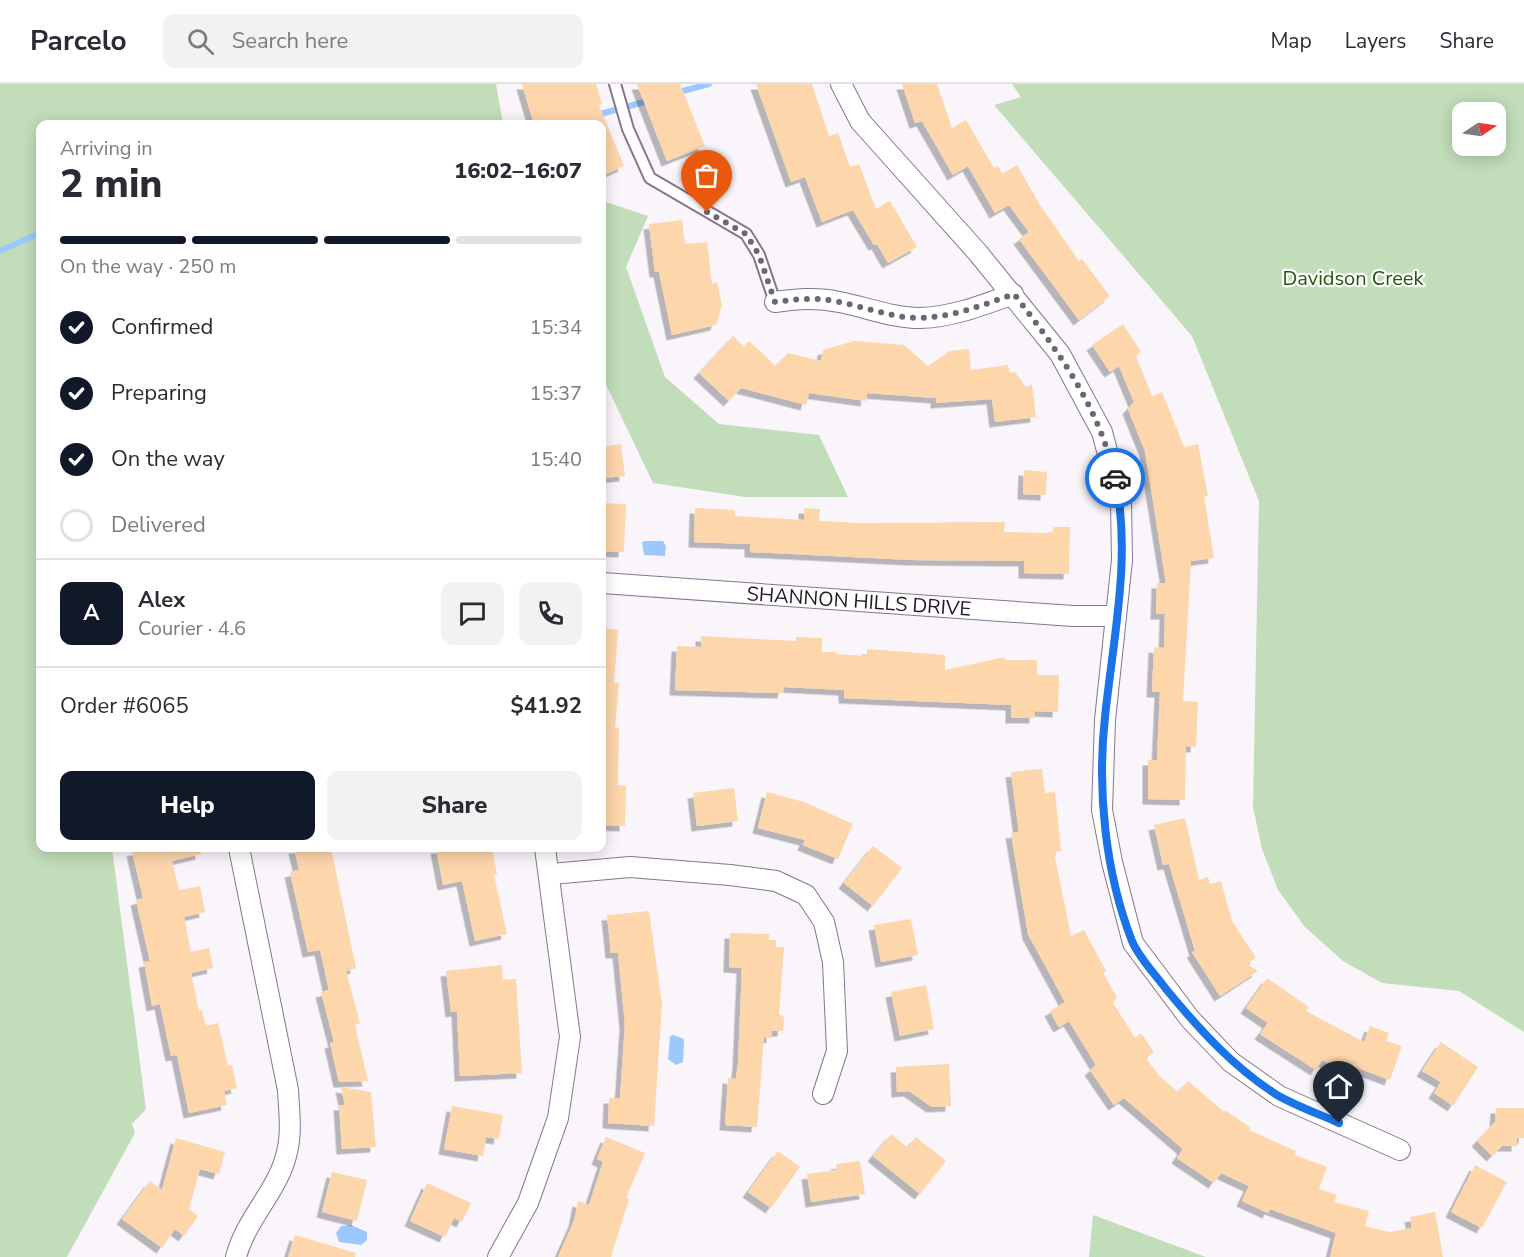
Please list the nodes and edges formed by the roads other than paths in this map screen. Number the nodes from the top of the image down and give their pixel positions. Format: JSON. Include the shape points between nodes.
{"nodes":[{"id":1,"x":615,"y":84,"type":"edge"},
{"id":2,"x":841,"y":84,"type":"edge"},
{"id":3,"x":1014,"y":294,"type":"junction"},
{"id":4,"x":775,"y":302,"type":"joint"},
{"id":5,"x":606,"y":583,"type":"edge"},
{"id":6,"x":1116,"y":616,"type":"junction"},
{"id":7,"x":240,"y":852,"type":"edge"},
{"id":8,"x":546,"y":852,"type":"edge"},
{"id":9,"x":551,"y":874,"type":"junction"},
{"id":10,"x":823,"y":1094,"type":"dead end"},
{"id":11,"x":1400,"y":1150,"type":"dead end"},
{"id":12,"x":236,"y":1257,"type":"edge"},
{"id":13,"x":498,"y":1257,"type":"edge"}],
"edges":[{"from":1,"to":4,"type":"lane","via":[[628,129],[650,178],[746,234],[759,255]]},
{"from":2,"to":3,"type":"street","via":[[860,121]]},
{"from":3,"to":4,"type":"street","via":[[961,313],[920,318],[884,314],[838,301],[802,298]]},
{"from":3,"to":6,"type":"street","via":[[1060,354],[1102,432],[1121,503],[1122,560]]},
{"from":5,"to":6,"type":"street","name":"SHANNON HILLS DRIVE"},
{"from":6,"to":11,"type":"street","via":[[1105,720],[1102,810],[1132,943],[1190,1019],[1231,1062],[1279,1096]]},
{"from":7,"to":12,"type":"street","via":[[288,1090],[290,1121],[287,1152],[277,1178],[244,1230]]},
{"from":8,"to":9,"type":"street"},
{"from":9,"to":10,"type":"street","via":[[630,867],[730,875],[776,881],[806,895],[824,922],[833,962],[837,1051]]},
{"from":9,"to":13,"type":"street","via":[[570,1037],[558,1118],[528,1203]]}]}
